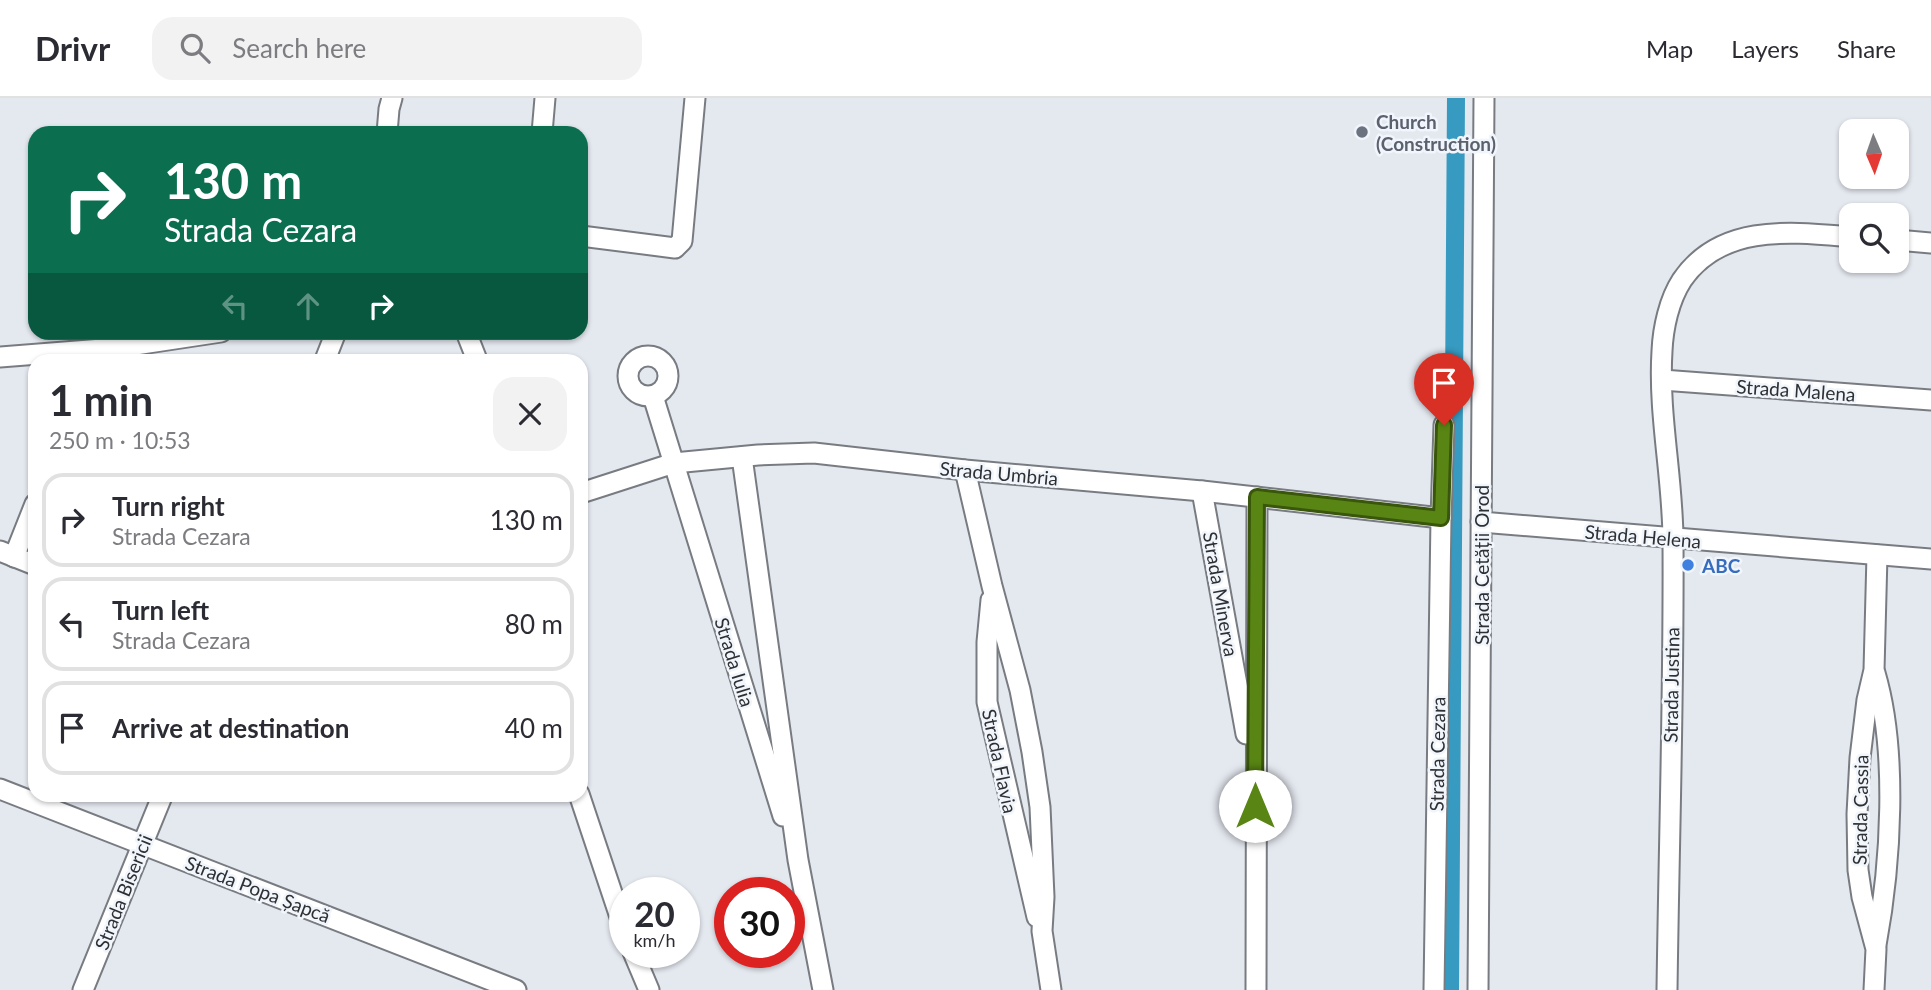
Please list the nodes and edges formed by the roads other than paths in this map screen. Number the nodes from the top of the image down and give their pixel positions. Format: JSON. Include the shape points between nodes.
{"nodes":[{"id":1,"x":392,"y":98,"type":"edge"},
{"id":2,"x":545,"y":98,"type":"edge"},
{"id":3,"x":695,"y":98,"type":"edge"},
{"id":4,"x":1484,"y":98,"type":"edge"},
{"id":5,"x":388,"y":126,"type":"edge"},
{"id":6,"x":543,"y":126,"type":"edge"},
{"id":7,"x":1839,"y":236,"type":"edge"},
{"id":8,"x":588,"y":237,"type":"edge"},
{"id":9,"x":1909,"y":241,"type":"edge"},
{"id":10,"x":1931,"y":243,"type":"edge"},
{"id":11,"x":181,"y":340,"type":"edge"},
{"id":12,"x":101,"y":354,"type":"edge"},
{"id":13,"x":28,"y":356,"type":"edge"},
{"id":14,"x":0,"y":357,"type":"edge"},
{"id":15,"x":1662,"y":380,"type":"junction"},
{"id":16,"x":653,"y":396,"type":"dead end"},
{"id":17,"x":1931,"y":400,"type":"edge"},
{"id":18,"x":1444,"y":425,"type":"dead end"},
{"id":19,"x":742,"y":457,"type":"junction"},
{"id":20,"x":674,"y":463,"type":"junction"},
{"id":21,"x":965,"y":470,"type":"junction"},
{"id":22,"x":588,"y":491,"type":"edge"},
{"id":23,"x":1202,"y":491,"type":"junction"},
{"id":24,"x":1257,"y":497,"type":"junction"},
{"id":25,"x":28,"y":516,"type":"edge"},
{"id":26,"x":1441,"y":518,"type":"junction"},
{"id":27,"x":1481,"y":522,"type":"junction"},
{"id":28,"x":1673,"y":538,"type":"junction"},
{"id":29,"x":7,"y":554,"type":"edge"},
{"id":30,"x":1877,"y":555,"type":"junction"},
{"id":31,"x":1931,"y":559,"type":"edge"},
{"id":32,"x":28,"y":562,"type":"edge"},
{"id":33,"x":992,"y":586,"type":"junction"},
{"id":34,"x":1874,"y":670,"type":"junction"},
{"id":35,"x":1255,"y":779,"type":"junction"},
{"id":36,"x":0,"y":789,"type":"edge"},
{"id":37,"x":28,"y":800,"type":"edge"},
{"id":38,"x":33,"y":802,"type":"edge"},
{"id":39,"x":160,"y":802,"type":"edge"},
{"id":40,"x":582,"y":802,"type":"edge"},
{"id":41,"x":144,"y":845,"type":"junction"},
{"id":42,"x":798,"y":860,"type":"junction"},
{"id":43,"x":609,"y":884,"type":"edge"},
{"id":44,"x":1042,"y":931,"type":"junction"},
{"id":45,"x":1876,"y":949,"type":"junction"},
{"id":46,"x":640,"y":968,"type":"edge"},
{"id":47,"x":83,"y":990,"type":"edge"},
{"id":48,"x":516,"y":990,"type":"edge"},
{"id":49,"x":649,"y":990,"type":"edge"},
{"id":50,"x":823,"y":990,"type":"edge"},
{"id":51,"x":1051,"y":990,"type":"edge"},
{"id":52,"x":1256,"y":990,"type":"edge"},
{"id":53,"x":1434,"y":990,"type":"edge"},
{"id":54,"x":1478,"y":990,"type":"edge"},
{"id":55,"x":1667,"y":990,"type":"edge"},
{"id":56,"x":1874,"y":990,"type":"edge"}],
"edges":[{"from":1,"to":5,"type":"street"},
{"from":2,"to":6,"type":"street"},
{"from":3,"to":8,"type":"street","via":[[679,244],[675,248]]},
{"from":4,"to":27,"type":"street","name":"Strada Cetății Orod"},
{"from":7,"to":15,"type":"street","name":"Strada Justina","via":[[1760,234],[1701,258],[1681,281],[1671,302]]},
{"from":9,"to":10,"type":"street"},
{"from":11,"to":12,"type":"street"},
{"from":13,"to":14,"type":"street"},
{"from":15,"to":17,"type":"street","name":"Strada Malena"},
{"from":15,"to":28,"type":"street","name":"Strada Justina"},
{"from":16,"to":20,"type":"street","name":"Strada Iulia"},
{"from":18,"to":26,"type":"street","name":"Strada Cezara"},
{"from":19,"to":20,"type":"street","name":"Strada Umbria"},
{"from":19,"to":21,"type":"street","name":"Strada Umbria","via":[[814,453]]},
{"from":19,"to":42,"type":"street","name":"Strada Iulia"},
{"from":20,"to":22,"type":"street","name":"Strada Umbria"},
{"from":20,"to":42,"type":"street","name":"Strada Iulia"},
{"from":21,"to":23,"type":"street","name":"Strada Umbria"},
{"from":21,"to":33,"type":"street","name":"Strada Flavia"},
{"from":23,"to":24,"type":"street","name":"Strada Umbria"},
{"from":23,"to":35,"type":"street","name":"Strada Minerva"},
{"from":24,"to":26,"type":"street"},
{"from":24,"to":35,"type":"street","name":"Strada Minerva"},
{"from":25,"to":29,"type":"street"},
{"from":26,"to":53,"type":"street","name":"Strada Cezara"},
{"from":27,"to":28,"type":"street","name":"Strada Helena"},
{"from":27,"to":54,"type":"street","name":"Strada Cetății Orod"},
{"from":28,"to":30,"type":"street","name":"Strada Helena"},
{"from":28,"to":55,"type":"street","name":"Strada Justina"},
{"from":29,"to":32,"type":"street"},
{"from":30,"to":31,"type":"street","name":"Strada Helena"},
{"from":30,"to":34,"type":"street","name":"Strada Cassia"},
{"from":33,"to":44,"type":"street","name":"Strada Flavia","via":[[1020,690],[1040,807]]},
{"from":33,"to":44,"type":"street","name":"Strada Flavia","via":[[987,702]]},
{"from":34,"to":45,"type":"street","name":"Strada Cassia","via":[[1883,700],[1889,820]]},
{"from":34,"to":45,"type":"street","name":"Strada Cassia","via":[[1860,758],[1857,842],[1861,897]]},
{"from":35,"to":52,"type":"street","name":"Strada Minerva"},
{"from":36,"to":37,"type":"street","name":"Strada Popa Șapcă"},
{"from":38,"to":41,"type":"street","name":"Strada Popa Șapcă"},
{"from":39,"to":41,"type":"street","name":"Strada Bisericii"},
{"from":40,"to":43,"type":"street"},
{"from":41,"to":47,"type":"street","name":"Strada Bisericii"},
{"from":41,"to":48,"type":"street","name":"Strada Popa Șapcă"},
{"from":42,"to":50,"type":"street","name":"Strada Iulia"},
{"from":44,"to":51,"type":"street","name":"Strada Flavia"},
{"from":45,"to":56,"type":"street","name":"Strada Cassia"},
{"from":46,"to":49,"type":"street"}]}
